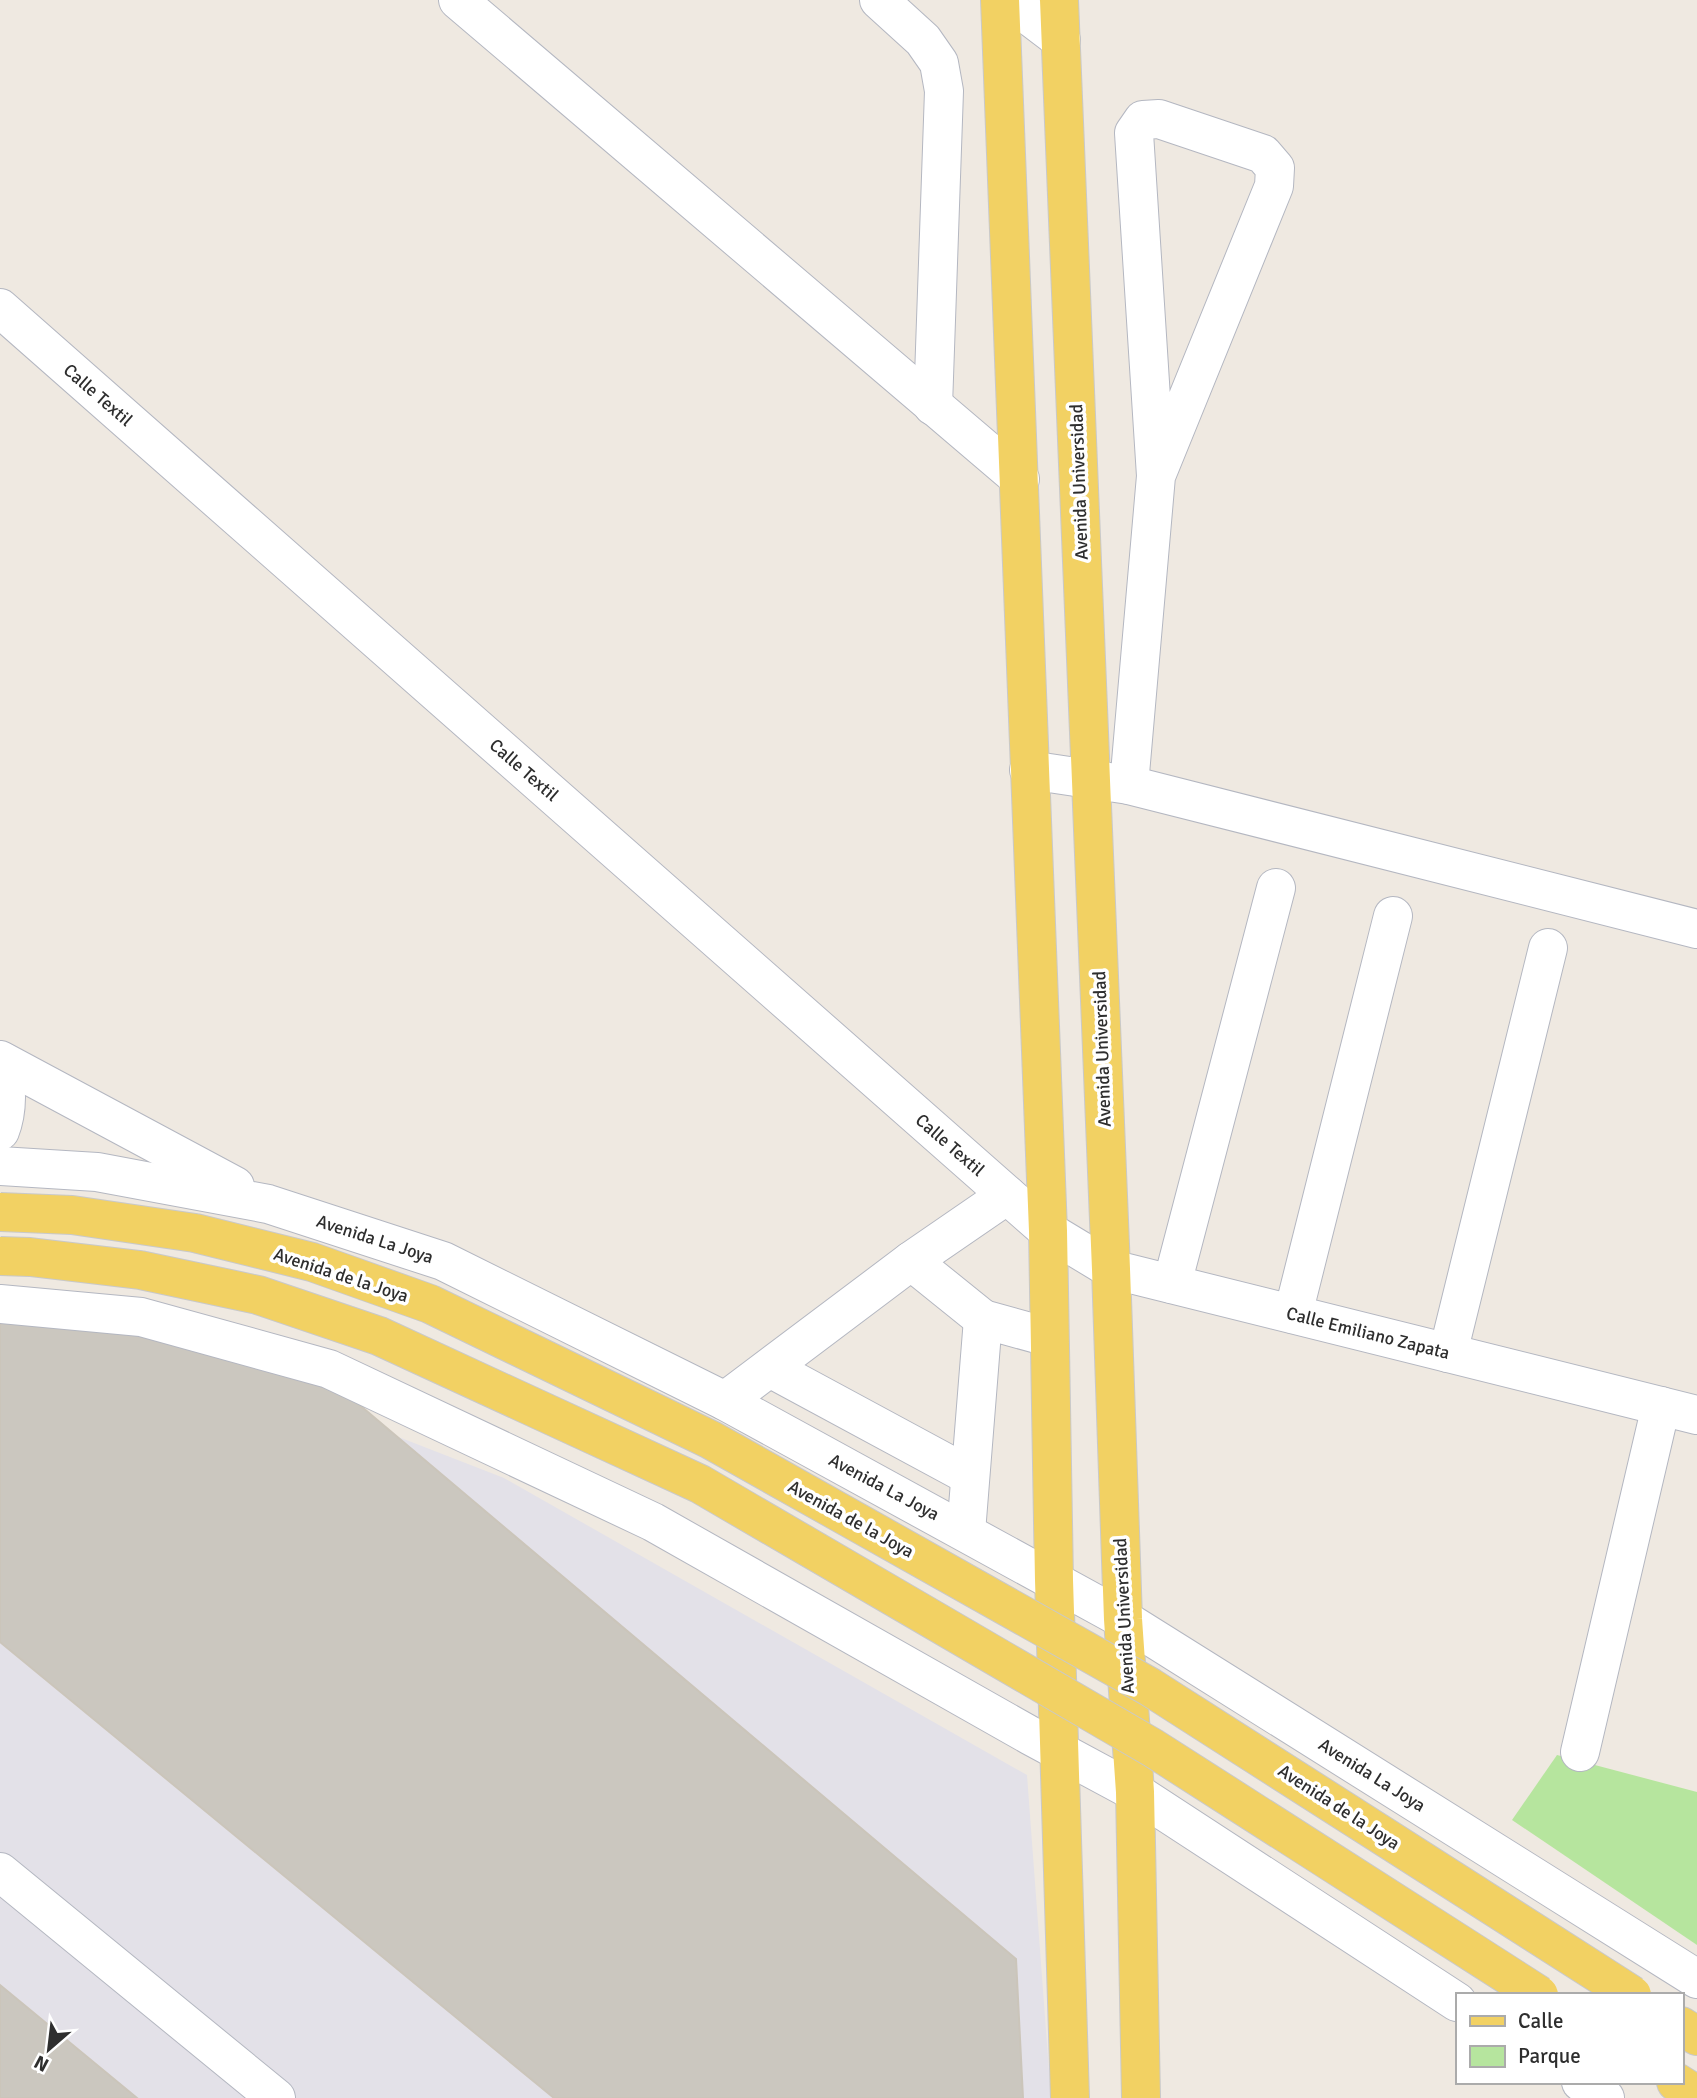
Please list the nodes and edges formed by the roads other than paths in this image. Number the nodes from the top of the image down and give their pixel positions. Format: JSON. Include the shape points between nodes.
{"nodes":[{"id":1,"x":458,"y":0,"type":"edge"},
{"id":2,"x":878,"y":0,"type":"edge"},
{"id":3,"x":1000,"y":0,"type":"edge"},
{"id":4,"x":1008,"y":0,"type":"edge"},
{"id":5,"x":1059,"y":0,"type":"edge"},
{"id":6,"x":1061,"y":40,"type":"junction"},
{"id":7,"x":0,"y":309,"type":"edge"},
{"id":8,"x":933,"y":406,"type":"junction"},
{"id":9,"x":1156,"y":476,"type":"junction"},
{"id":10,"x":1020,"y":479,"type":"junction"},
{"id":11,"x":1029,"y":770,"type":"junction"},
{"id":12,"x":1091,"y":778,"type":"junction"},
{"id":13,"x":1129,"y":785,"type":"junction"},
{"id":14,"x":1276,"y":888,"type":"dead end"},
{"id":15,"x":1393,"y":916,"type":"dead end"},
{"id":16,"x":1697,"y":929,"type":"edge"},
{"id":17,"x":1548,"y":948,"type":"dead end"},
{"id":18,"x":2,"y":1061,"type":"edge"},
{"id":19,"x":0,"y":1131,"type":"edge"},
{"id":20,"x":0,"y":1166,"type":"edge"},
{"id":21,"x":1007,"y":1195,"type":"junction"},
{"id":22,"x":268,"y":1204,"type":"junction"},
{"id":23,"x":0,"y":1212,"type":"edge"},
{"id":24,"x":1048,"y":1231,"type":"junction"},
{"id":25,"x":0,"y":1256,"type":"edge"},
{"id":26,"x":911,"y":1262,"type":"junction"},
{"id":27,"x":1111,"y":1269,"type":"junction"},
{"id":28,"x":1172,"y":1284,"type":"junction"},
{"id":29,"x":0,"y":1304,"type":"edge"},
{"id":30,"x":1293,"y":1314,"type":"junction"},
{"id":31,"x":983,"y":1319,"type":"junction"},
{"id":32,"x":1048,"y":1337,"type":"junction"},
{"id":33,"x":1448,"y":1353,"type":"junction"},
{"id":34,"x":770,"y":1368,"type":"junction"},
{"id":35,"x":725,"y":1401,"type":"junction"},
{"id":36,"x":1661,"y":1406,"type":"junction"},
{"id":37,"x":1697,"y":1415,"type":"edge"},
{"id":38,"x":869,"y":1421,"type":"junction"},
{"id":39,"x":846,"y":1467,"type":"junction"},
{"id":40,"x":970,"y":1476,"type":"junction"},
{"id":41,"x":965,"y":1531,"type":"junction"},
{"id":42,"x":1054,"y":1580,"type":"junction"},
{"id":43,"x":1123,"y":1619,"type":"junction"},
{"id":44,"x":1580,"y":1752,"type":"dead end"},
{"id":45,"x":1061,"y":1753,"type":"junction"},
{"id":46,"x":1135,"y":1792,"type":"junction"},
{"id":47,"x":0,"y":1872,"type":"edge"},
{"id":48,"x":1697,"y":1979,"type":"edge"},
{"id":49,"x":1536,"y":1993,"type":"edge"},
{"id":50,"x":1629,"y":1993,"type":"edge"},
{"id":51,"x":1456,"y":2001,"type":"edge"},
{"id":52,"x":1584,"y":2084,"type":"edge"},
{"id":53,"x":1679,"y":2084,"type":"edge"},
{"id":54,"x":1697,"y":2095,"type":"edge"},
{"id":55,"x":276,"y":2098,"type":"edge"},
{"id":56,"x":1070,"y":2098,"type":"edge"},
{"id":57,"x":1141,"y":2098,"type":"edge"},
{"id":58,"x":1605,"y":2098,"type":"edge"}],
"edges":[{"from":1,"to":8,"type":"street"},
{"from":2,"to":8,"type":"street","via":[[923,40],[939,63],[944,91]]},
{"from":3,"to":10,"type":"main road"},
{"from":4,"to":6,"type":"street"},
{"from":5,"to":6,"type":"main road","name":"Avenida Universidad"},
{"from":6,"to":12,"type":"main road","name":"Avenida Universidad"},
{"from":7,"to":21,"type":"street","name":"Calle Textil"},
{"from":8,"to":10,"type":"street"},
{"from":9,"to":9,"type":"street","via":[[1274,186],[1275,168],[1263,154],[1159,119],[1143,120],[1134,133]]},
{"from":9,"to":13,"type":"street"},
{"from":10,"to":11,"type":"main road"},
{"from":11,"to":12,"type":"street"},
{"from":11,"to":24,"type":"main road"},
{"from":12,"to":13,"type":"street"},
{"from":12,"to":27,"type":"main road","name":"Avenida Universidad"},
{"from":13,"to":16,"type":"street"},
{"from":14,"to":28,"type":"street"},
{"from":15,"to":30,"type":"street"},
{"from":17,"to":33,"type":"street"},
{"from":18,"to":19,"type":"street","via":[[7,1092]]},
{"from":18,"to":22,"type":"street"},
{"from":20,"to":22,"type":"street","name":"Avenida La Joya","via":[[97,1172]]},
{"from":21,"to":24,"type":"street","name":"Calle Textil"},
{"from":21,"to":26,"type":"street"},
{"from":22,"to":35,"type":"street","name":"Avenida La Joya","via":[[443,1261]]},
{"from":23,"to":50,"type":"main road","name":"Avenida de la Joya","bridge":true,"via":[[72,1215],[195,1233],[312,1262],[443,1310],[711,1440],[1150,1687]]},
{"from":24,"to":27,"type":"street","name":"Calle Emiliano Zapata"},
{"from":24,"to":32,"type":"main road"},
{"from":25,"to":49,"type":"main road","bridge":true,"via":[[140,1270],[258,1295],[379,1336],[700,1484],[1153,1748]]},
{"from":26,"to":31,"type":"street"},
{"from":26,"to":34,"type":"street"},
{"from":27,"to":28,"type":"street","name":"Calle Emiliano Zapata"},
{"from":27,"to":43,"type":"main road","name":"Avenida Universidad"},
{"from":28,"to":30,"type":"street","name":"Calle Emiliano Zapata"},
{"from":29,"to":45,"type":"street","via":[[141,1317],[329,1369],[653,1522]]},
{"from":30,"to":33,"type":"street","name":"Calle Emiliano Zapata"},
{"from":31,"to":32,"type":"street"},
{"from":31,"to":40,"type":"street"},
{"from":32,"to":42,"type":"main road"},
{"from":33,"to":36,"type":"street","name":"Calle Emiliano Zapata"},
{"from":34,"to":35,"type":"street"},
{"from":34,"to":38,"type":"street"},
{"from":35,"to":39,"type":"street","name":"Avenida La Joya"},
{"from":36,"to":37,"type":"street","name":"Calle Emiliano Zapata"},
{"from":36,"to":44,"type":"street"},
{"from":38,"to":39,"type":"street"},
{"from":38,"to":40,"type":"street"},
{"from":39,"to":41,"type":"street","name":"Avenida La Joya"},
{"from":40,"to":41,"type":"street"},
{"from":41,"to":42,"type":"street","name":"Avenida La Joya"},
{"from":42,"to":43,"type":"street","name":"Avenida La Joya"},
{"from":42,"to":45,"type":"main road"},
{"from":43,"to":46,"type":"main road","name":"Avenida Universidad"},
{"from":43,"to":48,"type":"street","name":"Avenida La Joya"},
{"from":45,"to":46,"type":"street"},
{"from":45,"to":56,"type":"main road"},
{"from":46,"to":51,"type":"street"},
{"from":46,"to":57,"type":"main road","name":"Avenida Universidad"},
{"from":47,"to":55,"type":"street"},
{"from":52,"to":58,"type":"street"},
{"from":53,"to":54,"type":"main road"}]}
